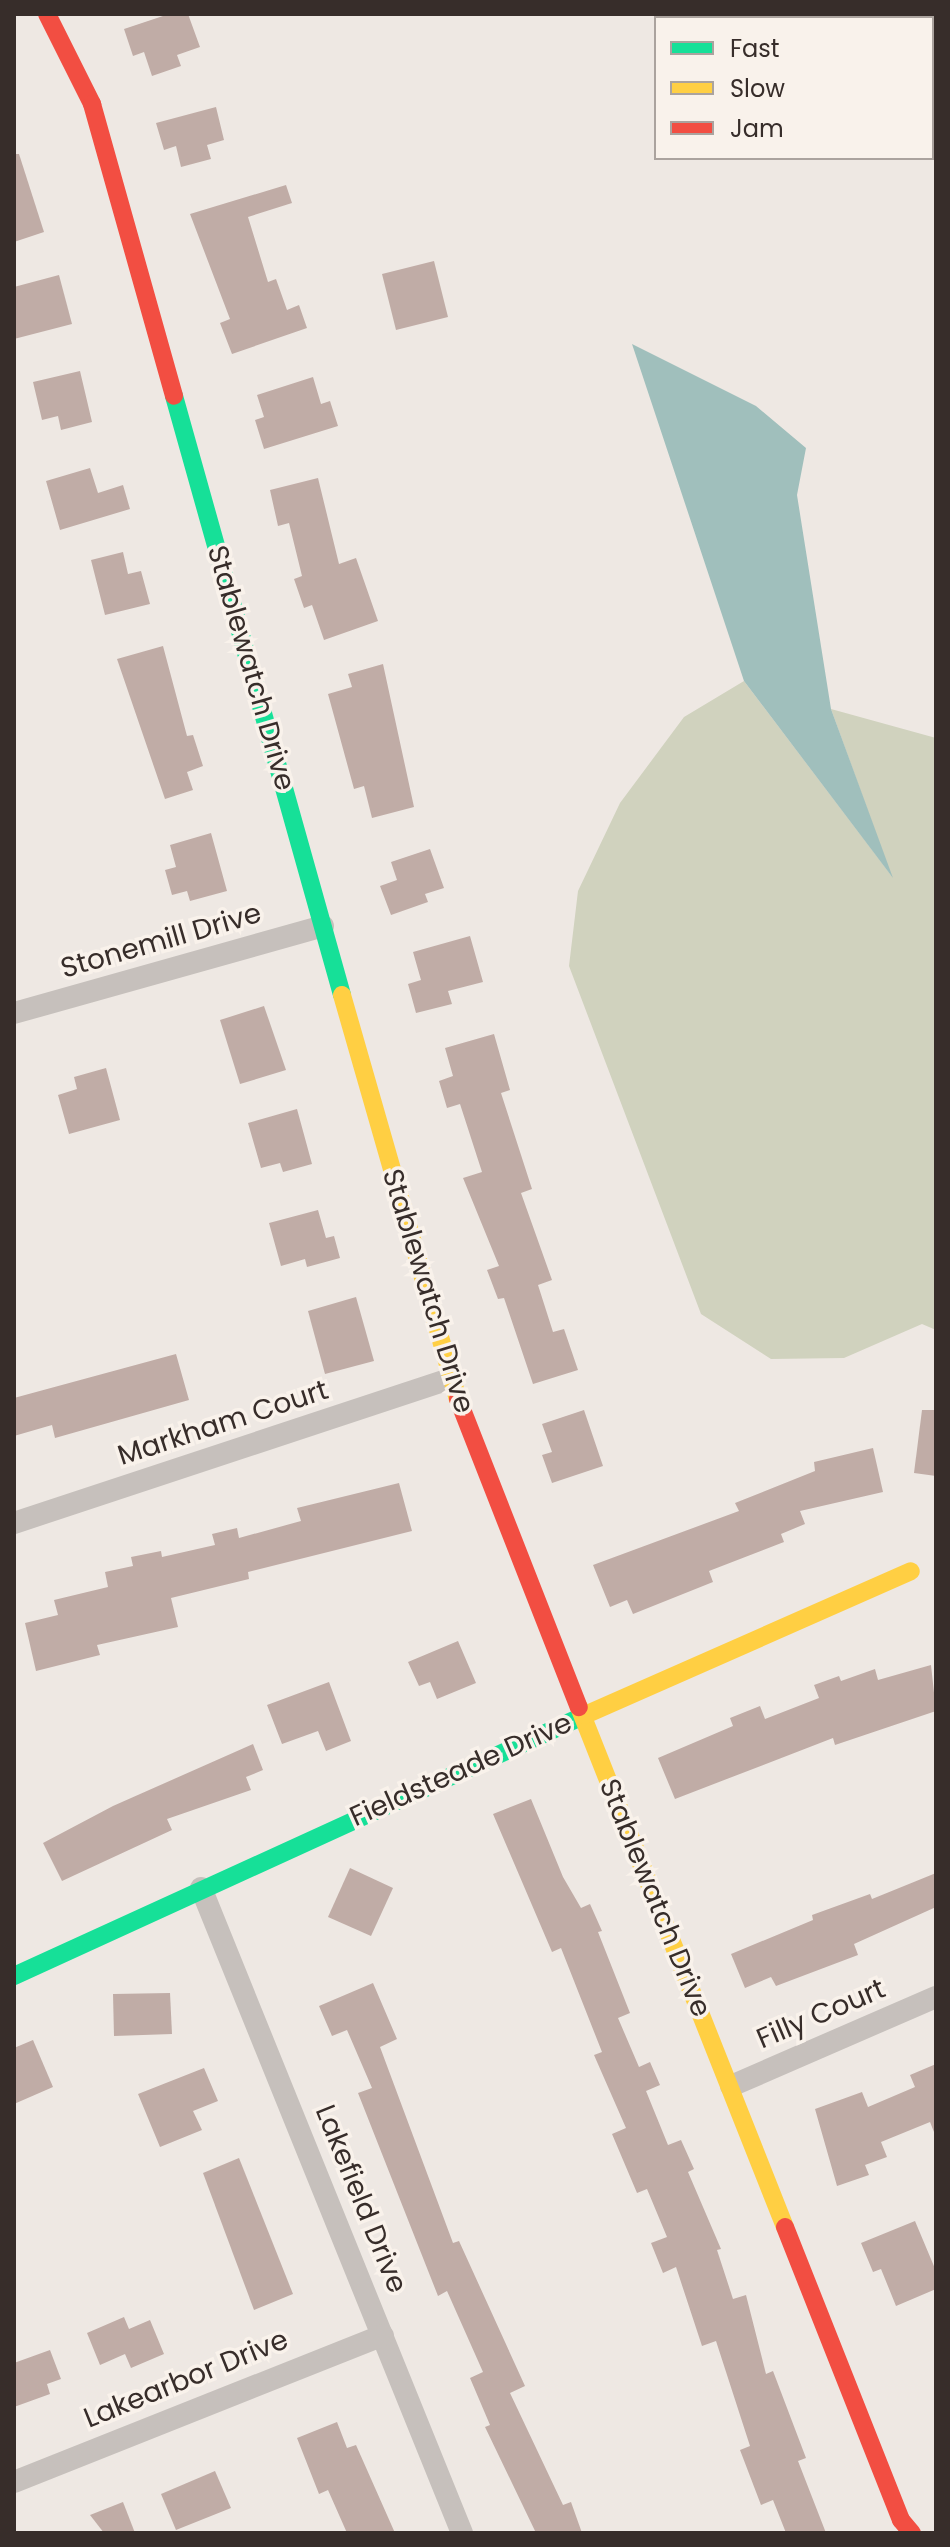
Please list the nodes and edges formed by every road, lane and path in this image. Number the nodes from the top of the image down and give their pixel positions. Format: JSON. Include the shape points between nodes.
{"nodes":[{"id":1,"x":47,"y":14,"type":"edge"},
{"id":2,"x":323,"y":926,"type":"junction"},
{"id":3,"x":14,"y":1013,"type":"edge"},
{"id":4,"x":450,"y":1379,"type":"junction"},
{"id":5,"x":14,"y":1523,"type":"edge"},
{"id":6,"x":911,"y":1571,"type":"dead end"},
{"id":7,"x":581,"y":1716,"type":"junction"},
{"id":8,"x":201,"y":1888,"type":"junction"},
{"id":9,"x":14,"y":1976,"type":"edge"},
{"id":10,"x":936,"y":1997,"type":"edge"},
{"id":11,"x":731,"y":2086,"type":"junction"},
{"id":12,"x":383,"y":2335,"type":"junction"},
{"id":13,"x":14,"y":2482,"type":"edge"},
{"id":14,"x":462,"y":2533,"type":"edge"},
{"id":15,"x":912,"y":2533,"type":"edge"}],
"edges":[{"from":1,"to":2,"type":"street","name":"Stablewatch Drive","via":[[92,104]]},
{"from":2,"to":3,"type":"street","name":"Stonemill Drive"},
{"from":2,"to":4,"type":"street","name":"Stablewatch Drive"},
{"from":4,"to":5,"type":"street","name":"Markham Court"},
{"from":4,"to":7,"type":"street","name":"Stablewatch Drive"},
{"from":6,"to":7,"type":"street","name":"Fieldsteade Drive"},
{"from":7,"to":8,"type":"street","name":"Fieldsteade Drive"},
{"from":7,"to":11,"type":"street","name":"Stablewatch Drive"},
{"from":8,"to":9,"type":"street","name":"Fieldsteade Drive"},
{"from":8,"to":12,"type":"street","name":"Lakefield Drive"},
{"from":10,"to":11,"type":"street","name":"Filly Court"},
{"from":11,"to":15,"type":"street","name":"Stablewatch Drive","via":[[901,2520]]},
{"from":12,"to":13,"type":"street","name":"Lakearbor Drive"},
{"from":12,"to":14,"type":"street","name":"Lakefield Drive"}]}
